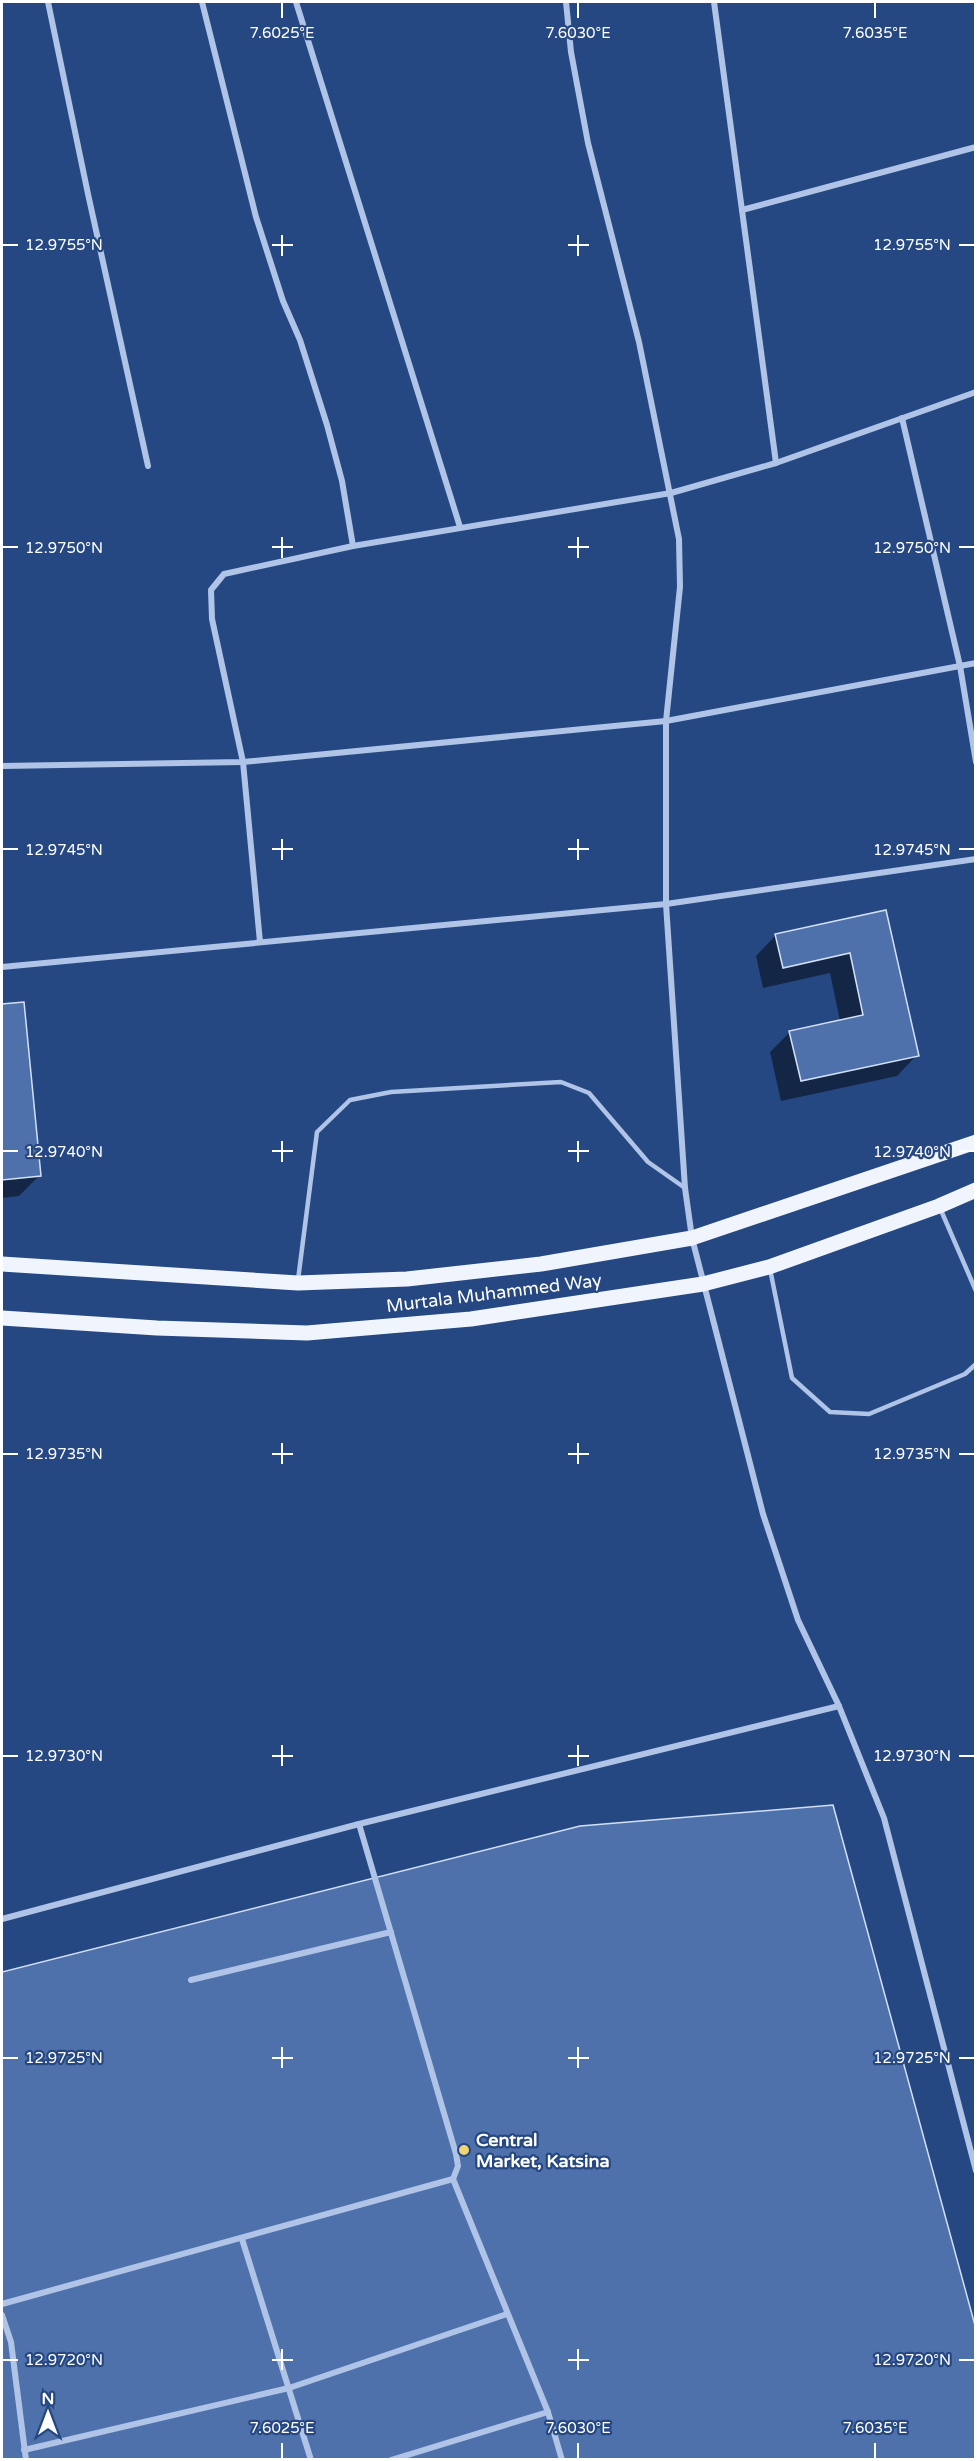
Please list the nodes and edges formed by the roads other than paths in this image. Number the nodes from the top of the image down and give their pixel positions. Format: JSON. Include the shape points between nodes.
{"nodes":[{"id":1,"x":48,"y":2,"type":"edge"},
{"id":2,"x":202,"y":2,"type":"edge"},
{"id":3,"x":296,"y":2,"type":"edge"},
{"id":4,"x":566,"y":2,"type":"edge"},
{"id":5,"x":714,"y":2,"type":"edge"},
{"id":6,"x":975,"y":147,"type":"edge"},
{"id":7,"x":742,"y":210,"type":"junction"},
{"id":8,"x":975,"y":392,"type":"edge"},
{"id":9,"x":902,"y":418,"type":"junction"},
{"id":10,"x":776,"y":463,"type":"junction"},
{"id":11,"x":148,"y":466,"type":"dead end"},
{"id":12,"x":671,"y":493,"type":"junction"},
{"id":13,"x":460,"y":527,"type":"junction"},
{"id":14,"x":353,"y":546,"type":"junction"},
{"id":15,"x":975,"y":663,"type":"edge"},
{"id":16,"x":960,"y":666,"type":"junction"},
{"id":17,"x":666,"y":721,"type":"junction"},
{"id":18,"x":243,"y":762,"type":"junction"},
{"id":19,"x":975,"y":762,"type":"edge"},
{"id":20,"x":2,"y":766,"type":"edge"},
{"id":21,"x":975,"y":859,"type":"edge"},
{"id":22,"x":666,"y":904,"type":"junction"},
{"id":23,"x":260,"y":942,"type":"junction"},
{"id":24,"x":2,"y":967,"type":"edge"},
{"id":25,"x":975,"y":1142,"type":"edge"},
{"id":26,"x":685,"y":1188,"type":"junction"},
{"id":27,"x":975,"y":1190,"type":"edge"},
{"id":28,"x":939,"y":1206,"type":"junction"},
{"id":29,"x":692,"y":1238,"type":"junction"},
{"id":30,"x":2,"y":1264,"type":"edge"},
{"id":31,"x":769,"y":1267,"type":"junction"},
{"id":32,"x":298,"y":1283,"type":"junction"},
{"id":33,"x":703,"y":1284,"type":"junction"},
{"id":34,"x":975,"y":1291,"type":"edge"},
{"id":35,"x":2,"y":1318,"type":"edge"},
{"id":36,"x":975,"y":1364,"type":"edge"},
{"id":37,"x":839,"y":1706,"type":"junction"},
{"id":38,"x":359,"y":1824,"type":"junction"},
{"id":39,"x":2,"y":1919,"type":"edge"},
{"id":40,"x":391,"y":1932,"type":"junction"},
{"id":41,"x":191,"y":1980,"type":"dead end"},
{"id":42,"x":975,"y":2171,"type":"edge"},
{"id":43,"x":453,"y":2179,"type":"junction"},
{"id":44,"x":242,"y":2239,"type":"junction"},
{"id":45,"x":2,"y":2304,"type":"edge"},
{"id":46,"x":507,"y":2314,"type":"junction"},
{"id":47,"x":2,"y":2315,"type":"edge"},
{"id":48,"x":289,"y":2388,"type":"junction"},
{"id":49,"x":548,"y":2412,"type":"junction"},
{"id":50,"x":24,"y":2450,"type":"junction"},
{"id":51,"x":26,"y":2460,"type":"edge"},
{"id":52,"x":310,"y":2460,"type":"edge"},
{"id":53,"x":391,"y":2460,"type":"edge"},
{"id":54,"x":562,"y":2460,"type":"edge"}],
"edges":[{"from":1,"to":11,"type":"street"},
{"from":2,"to":14,"type":"street","via":[[256,217],[327,425]]},
{"from":3,"to":13,"type":"street"},
{"from":4,"to":12,"type":"street","via":[[588,143],[639,342]]},
{"from":5,"to":7,"type":"street"},
{"from":6,"to":7,"type":"street"},
{"from":7,"to":10,"type":"street"},
{"from":8,"to":9,"type":"street"},
{"from":9,"to":10,"type":"street"},
{"from":9,"to":16,"type":"street"},
{"from":10,"to":12,"type":"street"},
{"from":12,"to":13,"type":"street"},
{"from":12,"to":17,"type":"street","via":[[679,539],[680,586]]},
{"from":13,"to":14,"type":"street"},
{"from":14,"to":18,"type":"street","via":[[224,574],[211,590],[212,619]]},
{"from":15,"to":16,"type":"street"},
{"from":16,"to":17,"type":"street"},
{"from":16,"to":19,"type":"street"},
{"from":17,"to":18,"type":"street"},
{"from":17,"to":22,"type":"street"},
{"from":18,"to":20,"type":"street"},
{"from":18,"to":23,"type":"street"},
{"from":21,"to":22,"type":"street"},
{"from":22,"to":23,"type":"street"},
{"from":22,"to":26,"type":"street"},
{"from":23,"to":24,"type":"street"},
{"from":25,"to":29,"type":"main road","name":"Murtala Muhammed Way"},
{"from":26,"to":29,"type":"street"},
{"from":26,"to":32,"type":"lane","via":[[648,1162],[589,1093],[561,1082],[391,1092],[350,1100],[317,1132]]},
{"from":27,"to":28,"type":"main road","name":"Murtala Muhammed Way"},
{"from":28,"to":31,"type":"main road","name":"Murtala Muhammed Way"},
{"from":28,"to":34,"type":"lane"},
{"from":29,"to":32,"type":"main road","name":"Murtala Muhammed Way","via":[[541,1264],[407,1279]]},
{"from":29,"to":33,"type":"street"},
{"from":30,"to":32,"type":"main road","name":"Murtala Muhammed Way"},
{"from":31,"to":33,"type":"main road","name":"Murtala Muhammed Way"},
{"from":31,"to":36,"type":"lane","via":[[792,1378],[830,1412],[869,1414],[965,1374]]},
{"from":33,"to":35,"type":"main road","name":"Murtala Muhammed Way","via":[[471,1319],[307,1333]]},
{"from":33,"to":37,"type":"street","via":[[763,1514],[798,1620]]},
{"from":37,"to":38,"type":"street"},
{"from":37,"to":42,"type":"street","via":[[884,1818]]},
{"from":38,"to":39,"type":"street"},
{"from":38,"to":40,"type":"street"},
{"from":40,"to":41,"type":"street"},
{"from":40,"to":43,"type":"street","via":[[456,2154],[458,2166]]},
{"from":43,"to":44,"type":"street"},
{"from":43,"to":46,"type":"street"},
{"from":44,"to":45,"type":"street"},
{"from":44,"to":48,"type":"street"},
{"from":46,"to":48,"type":"street"},
{"from":46,"to":49,"type":"street"},
{"from":47,"to":50,"type":"street","via":[[11,2342]]},
{"from":48,"to":50,"type":"street"},
{"from":48,"to":52,"type":"street"},
{"from":49,"to":53,"type":"street"},
{"from":49,"to":54,"type":"street"},
{"from":50,"to":51,"type":"street"}]}
